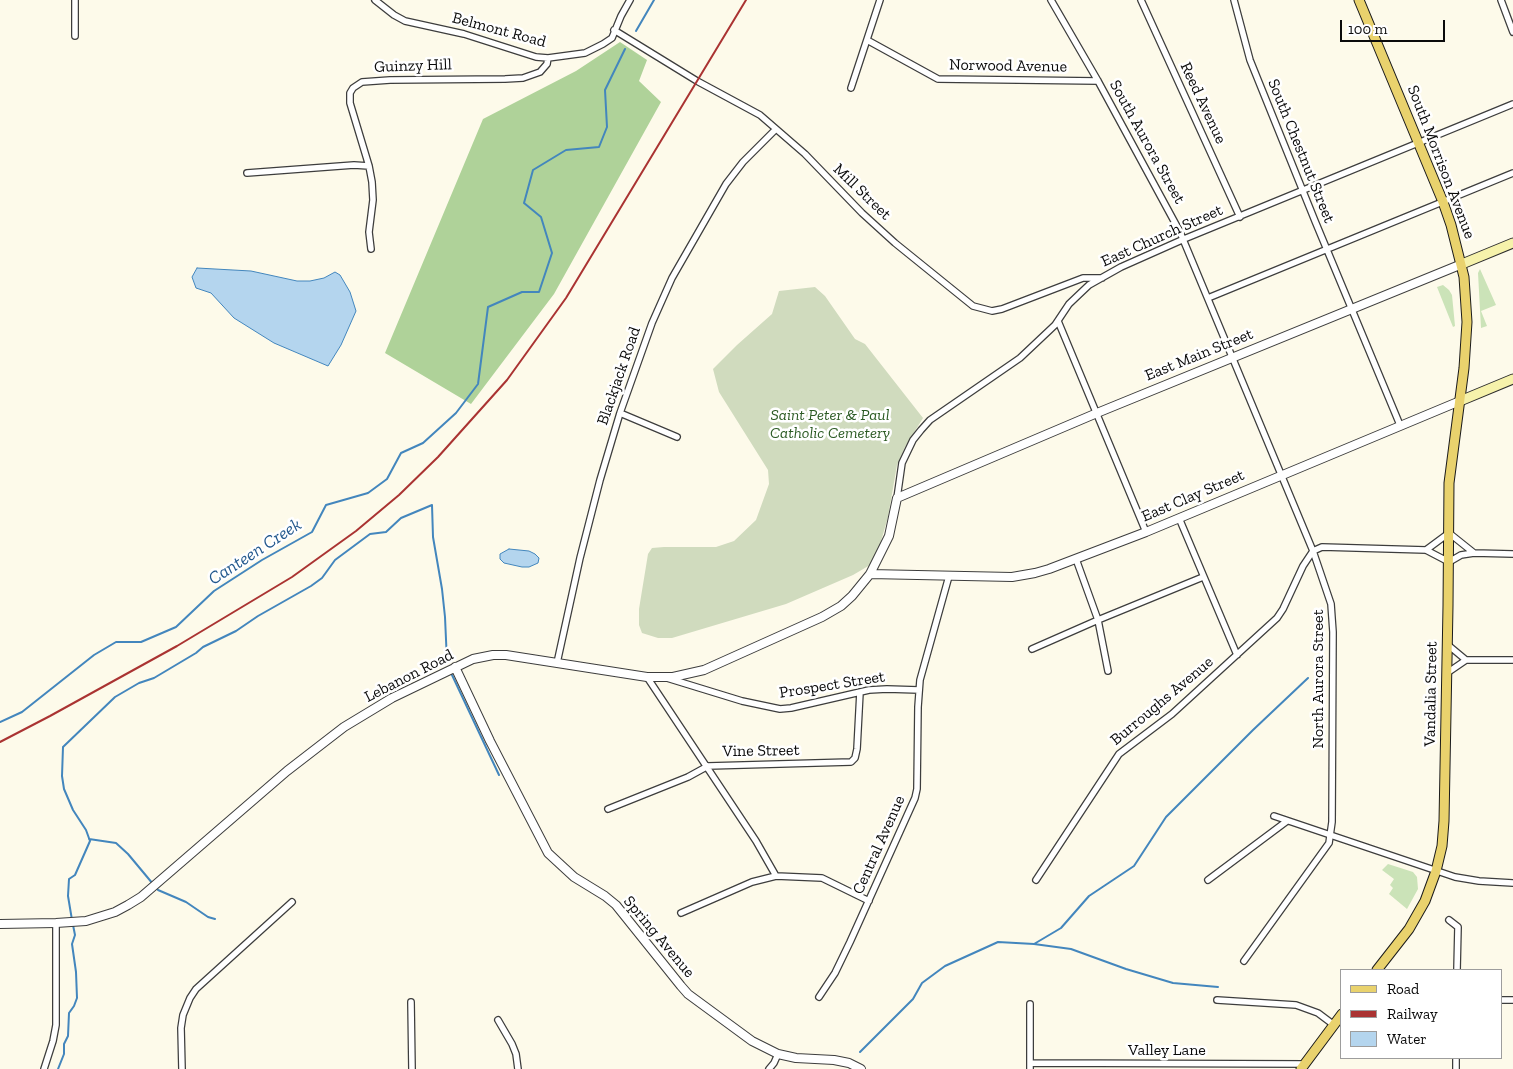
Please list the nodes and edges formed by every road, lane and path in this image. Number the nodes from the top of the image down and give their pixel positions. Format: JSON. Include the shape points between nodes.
{"nodes":[{"id":1,"x":75,"y":0,"type":"edge"},
{"id":2,"x":375,"y":0,"type":"edge"},
{"id":3,"x":630,"y":0,"type":"edge"},
{"id":4,"x":880,"y":0,"type":"edge"},
{"id":5,"x":1051,"y":0,"type":"edge"},
{"id":6,"x":1141,"y":0,"type":"edge"},
{"id":7,"x":1234,"y":0,"type":"edge"},
{"id":8,"x":1359,"y":0,"type":"edge"},
{"id":9,"x":1501,"y":0,"type":"edge"},
{"id":10,"x":614,"y":30,"type":"junction"},
{"id":11,"x":1513,"y":32,"type":"edge"},
{"id":12,"x":75,"y":36,"type":"dead end"},
{"id":13,"x":867,"y":40,"type":"junction"},
{"id":14,"x":548,"y":58,"type":"junction"},
{"id":15,"x":1098,"y":81,"type":"junction"},
{"id":16,"x":851,"y":88,"type":"dead end"},
{"id":17,"x":1513,"y":104,"type":"edge"},
{"id":18,"x":776,"y":129,"type":"junction"},
{"id":19,"x":1419,"y":143,"type":"junction"},
{"id":20,"x":369,"y":166,"type":"junction"},
{"id":21,"x":247,"y":173,"type":"dead end"},
{"id":22,"x":1513,"y":173,"type":"edge"},
{"id":23,"x":1303,"y":191,"type":"junction"},
{"id":24,"x":1443,"y":202,"type":"junction"},
{"id":25,"x":1240,"y":216,"type":"junction"},
{"id":26,"x":1184,"y":239,"type":"junction"},
{"id":27,"x":1513,"y":244,"type":"edge"},
{"id":28,"x":371,"y":249,"type":"dead end"},
{"id":29,"x":1326,"y":249,"type":"junction"},
{"id":30,"x":1462,"y":264,"type":"junction"},
{"id":31,"x":1102,"y":278,"type":"junction"},
{"id":32,"x":1208,"y":298,"type":"junction"},
{"id":33,"x":1351,"y":309,"type":"junction"},
{"id":34,"x":1058,"y":321,"type":"junction"},
{"id":35,"x":1233,"y":357,"type":"junction"},
{"id":36,"x":1513,"y":379,"type":"edge"},
{"id":37,"x":1460,"y":401,"type":"junction"},
{"id":38,"x":620,"y":413,"type":"junction"},
{"id":39,"x":1097,"y":413,"type":"junction"},
{"id":40,"x":1400,"y":425,"type":"junction"},
{"id":41,"x":677,"y":437,"type":"dead end"},
{"id":42,"x":1282,"y":475,"type":"junction"},
{"id":43,"x":897,"y":498,"type":"junction"},
{"id":44,"x":1179,"y":518,"type":"junction"},
{"id":45,"x":1146,"y":532,"type":"junction"},
{"id":46,"x":1449,"y":533,"type":"junction"},
{"id":47,"x":1426,"y":550,"type":"junction"},
{"id":48,"x":1313,"y":551,"type":"junction"},
{"id":49,"x":1474,"y":553,"type":"junction"},
{"id":50,"x":1513,"y":554,"type":"edge"},
{"id":51,"x":1076,"y":559,"type":"junction"},
{"id":52,"x":1449,"y":562,"type":"junction"},
{"id":53,"x":870,"y":574,"type":"junction"},
{"id":54,"x":949,"y":576,"type":"junction"},
{"id":55,"x":1203,"y":577,"type":"junction"},
{"id":56,"x":1098,"y":620,"type":"junction"},
{"id":57,"x":1448,"y":645,"type":"junction"},
{"id":58,"x":1032,"y":650,"type":"dead end"},
{"id":59,"x":1237,"y":655,"type":"junction"},
{"id":60,"x":1466,"y":660,"type":"junction"},
{"id":61,"x":1513,"y":660,"type":"edge"},
{"id":62,"x":557,"y":663,"type":"junction"},
{"id":63,"x":455,"y":667,"type":"junction"},
{"id":64,"x":1108,"y":671,"type":"dead end"},
{"id":65,"x":1447,"y":672,"type":"junction"},
{"id":66,"x":647,"y":677,"type":"junction"},
{"id":67,"x":664,"y":677,"type":"junction"},
{"id":68,"x":919,"y":690,"type":"junction"},
{"id":69,"x":860,"y":692,"type":"junction"},
{"id":70,"x":706,"y":767,"type":"junction"},
{"id":71,"x":608,"y":809,"type":"dead end"},
{"id":72,"x":1274,"y":816,"type":"dead end"},
{"id":73,"x":1287,"y":821,"type":"junction"},
{"id":74,"x":1331,"y":836,"type":"junction"},
{"id":75,"x":1436,"y":871,"type":"junction"},
{"id":76,"x":776,"y":876,"type":"junction"},
{"id":77,"x":1036,"y":880,"type":"dead end"},
{"id":78,"x":1208,"y":880,"type":"dead end"},
{"id":79,"x":1513,"y":883,"type":"edge"},
{"id":80,"x":869,"y":901,"type":"junction"},
{"id":81,"x":292,"y":902,"type":"dead end"},
{"id":82,"x":681,"y":913,"type":"dead end"},
{"id":83,"x":1449,"y":920,"type":"dead end"},
{"id":84,"x":56,"y":923,"type":"junction"},
{"id":85,"x":0,"y":924,"type":"edge"},
{"id":86,"x":1244,"y":961,"type":"dead end"},
{"id":87,"x":1378,"y":969,"type":"edge"},
{"id":88,"x":1457,"y":969,"type":"edge"},
{"id":89,"x":819,"y":997,"type":"dead end"},
{"id":90,"x":1218,"y":1000,"type":"dead end"},
{"id":91,"x":411,"y":1002,"type":"dead end"},
{"id":92,"x":1030,"y":1004,"type":"dead end"},
{"id":93,"x":1340,"y":1017,"type":"edge"},
{"id":94,"x":498,"y":1020,"type":"dead end"},
{"id":95,"x":1334,"y":1025,"type":"junction"},
{"id":96,"x":778,"y":1054,"type":"junction"},
{"id":97,"x":1030,"y":1066,"type":"edge"},
{"id":98,"x":1303,"y":1067,"type":"edge"},
{"id":99,"x":44,"y":1069,"type":"edge"},
{"id":100,"x":182,"y":1069,"type":"edge"},
{"id":101,"x":412,"y":1069,"type":"edge"},
{"id":102,"x":518,"y":1069,"type":"edge"},
{"id":103,"x":769,"y":1069,"type":"edge"},
{"id":104,"x":860,"y":1069,"type":"edge"}],
"edges":[{"from":1,"to":12,"type":"street"},
{"from":2,"to":14,"type":"street","name":"Belmont Road","via":[[405,21]]},
{"from":3,"to":10,"type":"street","name":"Belmont Road"},
{"from":4,"to":13,"type":"street"},
{"from":5,"to":15,"type":"street","name":"South Aurora Street"},
{"from":6,"to":25,"type":"street","name":"Reed Avenue"},
{"from":7,"to":23,"type":"street","name":"South Chestnut Street","via":[[1250,60]]},
{"from":8,"to":19,"type":"main road","name":"South Morrison Avenue"},
{"from":9,"to":11,"type":"street"},
{"from":10,"to":14,"type":"street","name":"Belmont Road","via":[[612,38],[592,50]]},
{"from":10,"to":18,"type":"street","name":"Mill Street","via":[[760,115]]},
{"from":13,"to":15,"type":"street","name":"Norwood Avenue","via":[[938,79]]},
{"from":13,"to":16,"type":"street"},
{"from":14,"to":20,"type":"street","name":"Guinzy Hill","via":[[540,72],[523,78],[390,80],[357,84],[350,93],[350,103]]},
{"from":15,"to":26,"type":"street","name":"South Aurora Street"},
{"from":17,"to":19,"type":"street","name":"East Church Street"},
{"from":18,"to":31,"type":"street","name":"Mill Street","via":[[895,243],[973,306],[992,311],[1002,309],[1083,278]]},
{"from":18,"to":38,"type":"street","name":"Blackjack Road","via":[[726,184],[672,278]]},
{"from":19,"to":23,"type":"street","name":"East Church Street"},
{"from":19,"to":24,"type":"main road","name":"South Morrison Avenue"},
{"from":20,"to":21,"type":"street"},
{"from":20,"to":28,"type":"street","name":"Guinzy Hill","via":[[373,200],[369,232]]},
{"from":22,"to":24,"type":"street"},
{"from":23,"to":25,"type":"street","name":"East Church Street"},
{"from":23,"to":29,"type":"street","name":"South Chestnut Street"},
{"from":24,"to":29,"type":"street"},
{"from":24,"to":30,"type":"main road","name":"South Morrison Avenue"},
{"from":25,"to":26,"type":"street","name":"East Church Street"},
{"from":26,"to":31,"type":"street","name":"East Church Street","via":[[1120,266]]},
{"from":26,"to":32,"type":"street","name":"South Aurora Street"},
{"from":27,"to":30,"type":"main road","name":"East Main Street"},
{"from":29,"to":32,"type":"street"},
{"from":29,"to":33,"type":"street","name":"South Chestnut Street"},
{"from":30,"to":33,"type":"street","name":"East Main Street"},
{"from":30,"to":37,"type":"main road","name":"South Morrison Avenue","via":[[1467,322]]},
{"from":31,"to":34,"type":"street","name":"East Church Street","via":[[1078,294]]},
{"from":32,"to":35,"type":"street","name":"South Aurora Street"},
{"from":33,"to":35,"type":"street","name":"East Main Street"},
{"from":33,"to":40,"type":"street","name":"South Chestnut Street"},
{"from":34,"to":39,"type":"street"},
{"from":34,"to":43,"type":"street","name":"East Church Street","via":[[1020,358],[930,420],[910,446],[902,463]]},
{"from":35,"to":39,"type":"street","name":"East Main Street"},
{"from":35,"to":42,"type":"street","name":"North Aurora Street"},
{"from":36,"to":37,"type":"main road","name":"East Clay Street"},
{"from":37,"to":40,"type":"street","name":"East Clay Street"},
{"from":37,"to":46,"type":"main road","name":"Vandalia Street","via":[[1449,483]]},
{"from":38,"to":41,"type":"street"},
{"from":38,"to":62,"type":"street","name":"Blackjack Road","via":[[592,508]]},
{"from":39,"to":43,"type":"street","name":"East Main Street"},
{"from":39,"to":45,"type":"street"},
{"from":40,"to":42,"type":"street","name":"East Clay Street"},
{"from":42,"to":44,"type":"street","name":"East Clay Street"},
{"from":42,"to":48,"type":"street","name":"North Aurora Street"},
{"from":43,"to":53,"type":"street","name":"East Church Street","via":[[889,536]]},
{"from":44,"to":45,"type":"street","name":"East Clay Street"},
{"from":44,"to":55,"type":"street"},
{"from":45,"to":51,"type":"street","name":"East Clay Street"},
{"from":46,"to":47,"type":"street"},
{"from":46,"to":49,"type":"street"},
{"from":46,"to":52,"type":"main road","name":"Vandalia Street"},
{"from":47,"to":48,"type":"street","via":[[1322,548]]},
{"from":47,"to":52,"type":"street"},
{"from":48,"to":59,"type":"street","name":"Burroughs Avenue","via":[[1302,566],[1277,618]]},
{"from":48,"to":74,"type":"street","name":"North Aurora Street","via":[[1328,592],[1332,616]]},
{"from":49,"to":50,"type":"street"},
{"from":49,"to":52,"type":"street","via":[[1461,555]]},
{"from":51,"to":54,"type":"street","name":"East Clay Street","via":[[1023,576]]},
{"from":51,"to":56,"type":"street"},
{"from":52,"to":57,"type":"main road","name":"Vandalia Street"},
{"from":53,"to":54,"type":"street","name":"East Clay Street"},
{"from":53,"to":67,"type":"street","name":"Lebanon Road","via":[[852,596],[822,617],[704,670]]},
{"from":54,"to":68,"type":"street","name":"Central Avenue"},
{"from":55,"to":56,"type":"street"},
{"from":55,"to":59,"type":"street"},
{"from":56,"to":58,"type":"street"},
{"from":56,"to":64,"type":"street"},
{"from":57,"to":60,"type":"street"},
{"from":57,"to":65,"type":"main road","name":"Vandalia Street"},
{"from":59,"to":77,"type":"street","name":"Burroughs Avenue","via":[[1172,714],[1122,750]]},
{"from":60,"to":61,"type":"street"},
{"from":60,"to":65,"type":"street"},
{"from":62,"to":63,"type":"street","name":"Lebanon Road","via":[[493,655]]},
{"from":62,"to":66,"type":"street","name":"Lebanon Road"},
{"from":63,"to":84,"type":"street","name":"Lebanon Road","via":[[392,698],[344,727],[287,771],[141,897],[98,918]]},
{"from":63,"to":96,"type":"street","name":"Spring Avenue","via":[[548,853],[574,877],[616,905],[688,994],[752,1041]]},
{"from":65,"to":75,"type":"main road","name":"Vandalia Street","via":[[1444,821]]},
{"from":66,"to":67,"type":"street","name":"Lebanon Road"},
{"from":66,"to":70,"type":"street"},
{"from":67,"to":69,"type":"street","name":"Prospect Street","via":[[734,699],[780,708]]},
{"from":68,"to":69,"type":"street","name":"Prospect Street"},
{"from":68,"to":80,"type":"street","name":"Central Avenue","via":[[915,798]]},
{"from":69,"to":70,"type":"street","name":"Vine Street","via":[[856,755],[851,762]]},
{"from":70,"to":71,"type":"street","name":"Vine Street"},
{"from":70,"to":76,"type":"street"},
{"from":72,"to":73,"type":"street"},
{"from":73,"to":74,"type":"street"},
{"from":73,"to":78,"type":"street"},
{"from":74,"to":75,"type":"street"},
{"from":74,"to":86,"type":"street","name":"North Aurora Street","via":[[1326,849]]},
{"from":75,"to":79,"type":"street","via":[[1472,880]]},
{"from":75,"to":87,"type":"main road","name":"Vandalia Street","via":[[1429,894],[1414,920]]},
{"from":76,"to":80,"type":"street","via":[[822,878]]},
{"from":76,"to":82,"type":"street","via":[[752,882]]},
{"from":80,"to":89,"type":"street","name":"Central Avenue","via":[[842,960]]},
{"from":81,"to":100,"type":"street","via":[[190,998],[181,1028]]},
{"from":83,"to":88,"type":"street","via":[[1458,927]]},
{"from":84,"to":85,"type":"street","name":"Lebanon Road"},
{"from":84,"to":99,"type":"street","via":[[56,1025]]},
{"from":90,"to":95,"type":"street","via":[[1296,1005],[1318,1013]]},
{"from":91,"to":101,"type":"street"},
{"from":92,"to":97,"type":"street"},
{"from":93,"to":95,"type":"main road"},
{"from":94,"to":102,"type":"street","via":[[512,1044]]},
{"from":95,"to":98,"type":"main road"},
{"from":96,"to":103,"type":"street"},
{"from":96,"to":104,"type":"street","name":"Spring Avenue","via":[[834,1060]]},
{"from":97,"to":98,"type":"street","name":"Valley Lane"}]}
